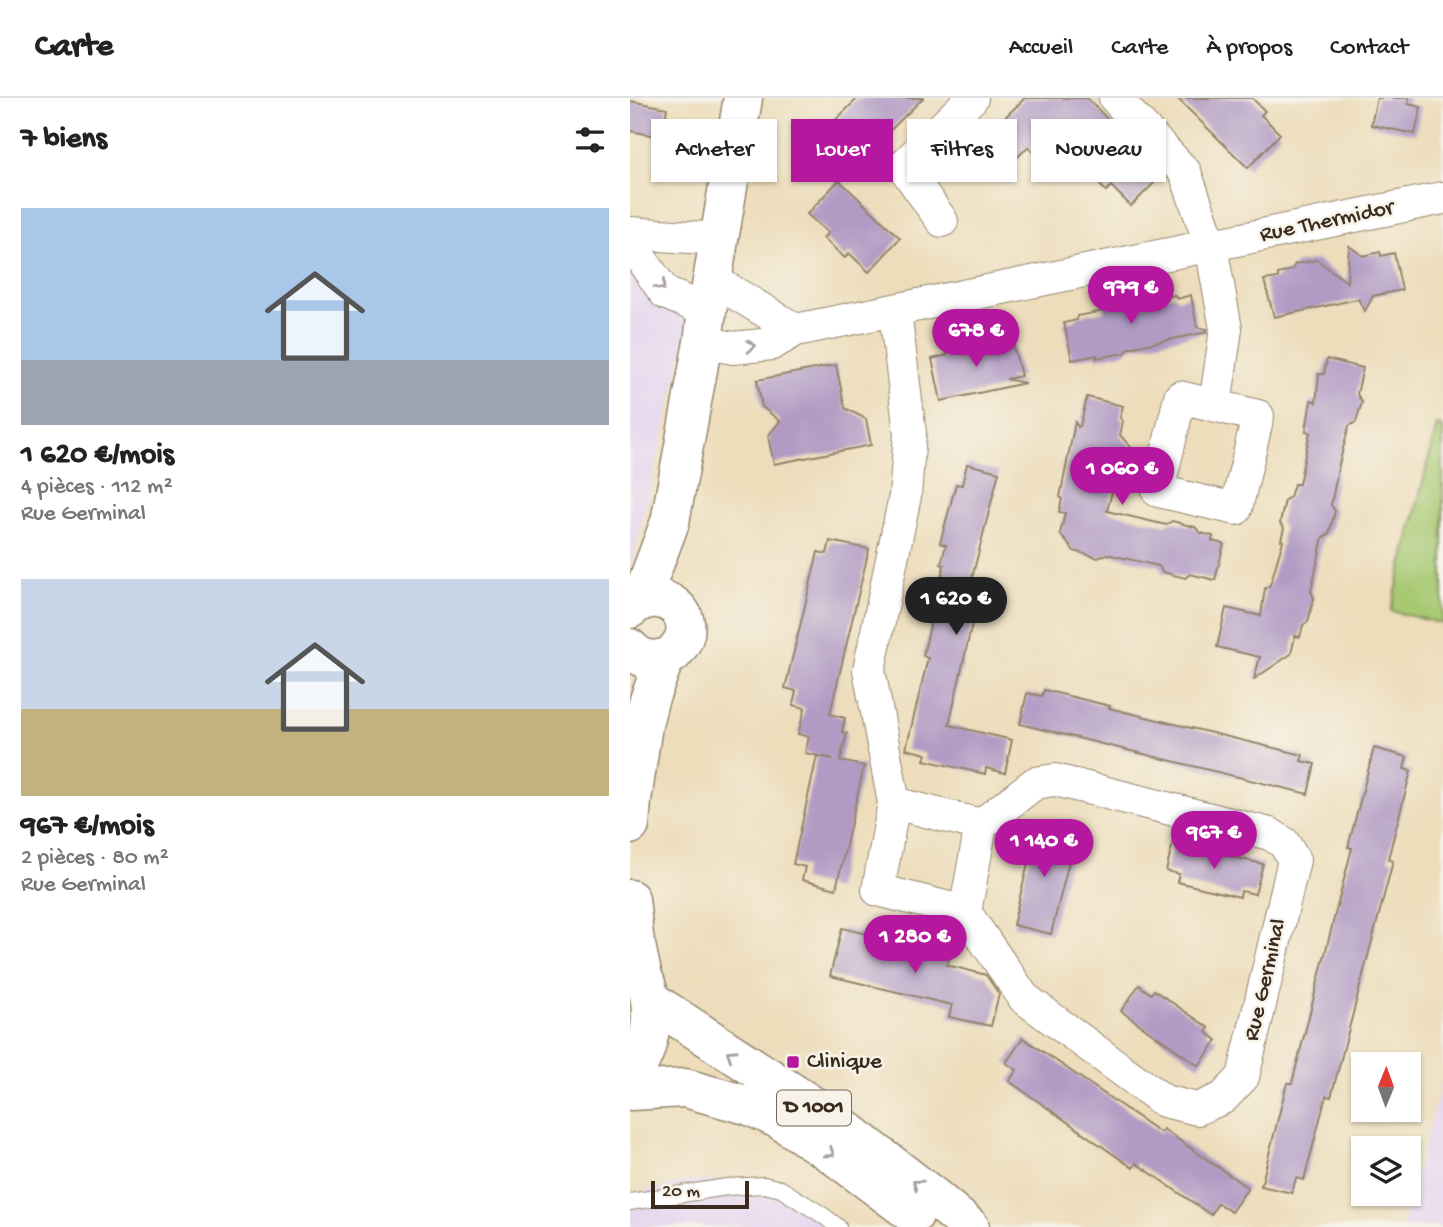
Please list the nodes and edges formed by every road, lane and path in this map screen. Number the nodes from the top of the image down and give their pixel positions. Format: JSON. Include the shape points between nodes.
{"nodes":[{"id":1,"x":743,"y":98,"type":"edge"},
{"id":2,"x":972,"y":98,"type":"edge"},
{"id":3,"x":1115,"y":98,"type":"edge"},
{"id":4,"x":1443,"y":198,"type":"edge"},
{"id":5,"x":942,"y":221,"type":"dead end"},
{"id":6,"x":630,"y":233,"type":"edge"},
{"id":7,"x":719,"y":239,"type":"junction"},
{"id":8,"x":630,"y":243,"type":"edge"},
{"id":9,"x":1211,"y":246,"type":"junction"},
{"id":10,"x":895,"y":310,"type":"junction"},
{"id":11,"x":707,"y":311,"type":"junction"},
{"id":12,"x":796,"y":330,"type":"junction"},
{"id":13,"x":1215,"y":405,"type":"dead end"},
{"id":14,"x":670,"y":522,"type":"junction"},
{"id":15,"x":633,"y":607,"type":"edge"},
{"id":16,"x":677,"y":608,"type":"junction"},
{"id":17,"x":642,"y":653,"type":"edge"},
{"id":18,"x":630,"y":695,"type":"edge"},
{"id":19,"x":894,"y":803,"type":"junction"},
{"id":20,"x":630,"y":825,"type":"edge"},
{"id":21,"x":981,"y":825,"type":"junction"},
{"id":22,"x":630,"y":899,"type":"edge"},
{"id":23,"x":965,"y":912,"type":"junction"},
{"id":24,"x":640,"y":976,"type":"edge"},
{"id":25,"x":630,"y":1076,"type":"edge"},
{"id":26,"x":630,"y":1091,"type":"edge"},
{"id":27,"x":630,"y":1202,"type":"edge"},
{"id":28,"x":838,"y":1227,"type":"edge"},
{"id":29,"x":931,"y":1227,"type":"edge"},
{"id":30,"x":971,"y":1227,"type":"edge"}],
"edges":[{"from":1,"to":7,"type":"street"},
{"from":2,"to":5,"type":"street","via":[[903,166]]},
{"from":3,"to":9,"type":"street","via":[[1185,172]]},
{"from":4,"to":9,"type":"street","name":"Rue Thermidor"},
{"from":6,"to":7,"type":"street"},
{"from":7,"to":11,"type":"street"},
{"from":8,"to":11,"type":"street","one_way":true,"via":[[665,293]]},
{"from":9,"to":10,"type":"street","name":"Rue Thermidor"},
{"from":9,"to":13,"type":"street","via":[[1226,329]]},
{"from":10,"to":12,"type":"street","name":"Rue Thermidor"},
{"from":10,"to":19,"type":"street","via":[[910,433],[905,496],[869,670]]},
{"from":11,"to":12,"type":"street"},
{"from":11,"to":12,"type":"street","name":"Rue Thermidor","one_way":true,"via":[[733,348],[772,344]]},
{"from":11,"to":14,"type":"street"},
{"from":14,"to":15,"type":"street"},
{"from":14,"to":16,"type":"street"},
{"from":15,"to":16,"type":"street","via":[[660,598]]},
{"from":16,"to":17,"type":"street","via":[[685,626],[680,646],[674,653]]},
{"from":17,"to":18,"type":"street","via":[[633,667]]},
{"from":17,"to":20,"type":"street","via":[[649,700]]},
{"from":19,"to":21,"type":"street"},
{"from":19,"to":23,"type":"street","via":[[878,890]]},
{"from":21,"to":23,"type":"street"},
{"from":21,"to":23,"type":"street","name":"Rue Germinal","via":[[1035,783],[1055,780],[1270,834],[1284,844],[1294,859],[1243,1077],[1223,1098],[1196,1109],[1164,1101],[1024,998]]},
{"from":22,"to":24,"type":"street"},
{"from":24,"to":25,"type":"street","via":[[651,1025],[645,1050]]},
{"from":30,"to":24,"type":"street","number":"D 1001","one_way":true},
{"from":26,"to":29,"type":"street","number":"D 1001","one_way":true,"via":[[685,1088],[750,1106],[832,1154]]},
{"from":27,"to":28,"type":"lane","via":[[764,1185],[781,1189]]}]}
